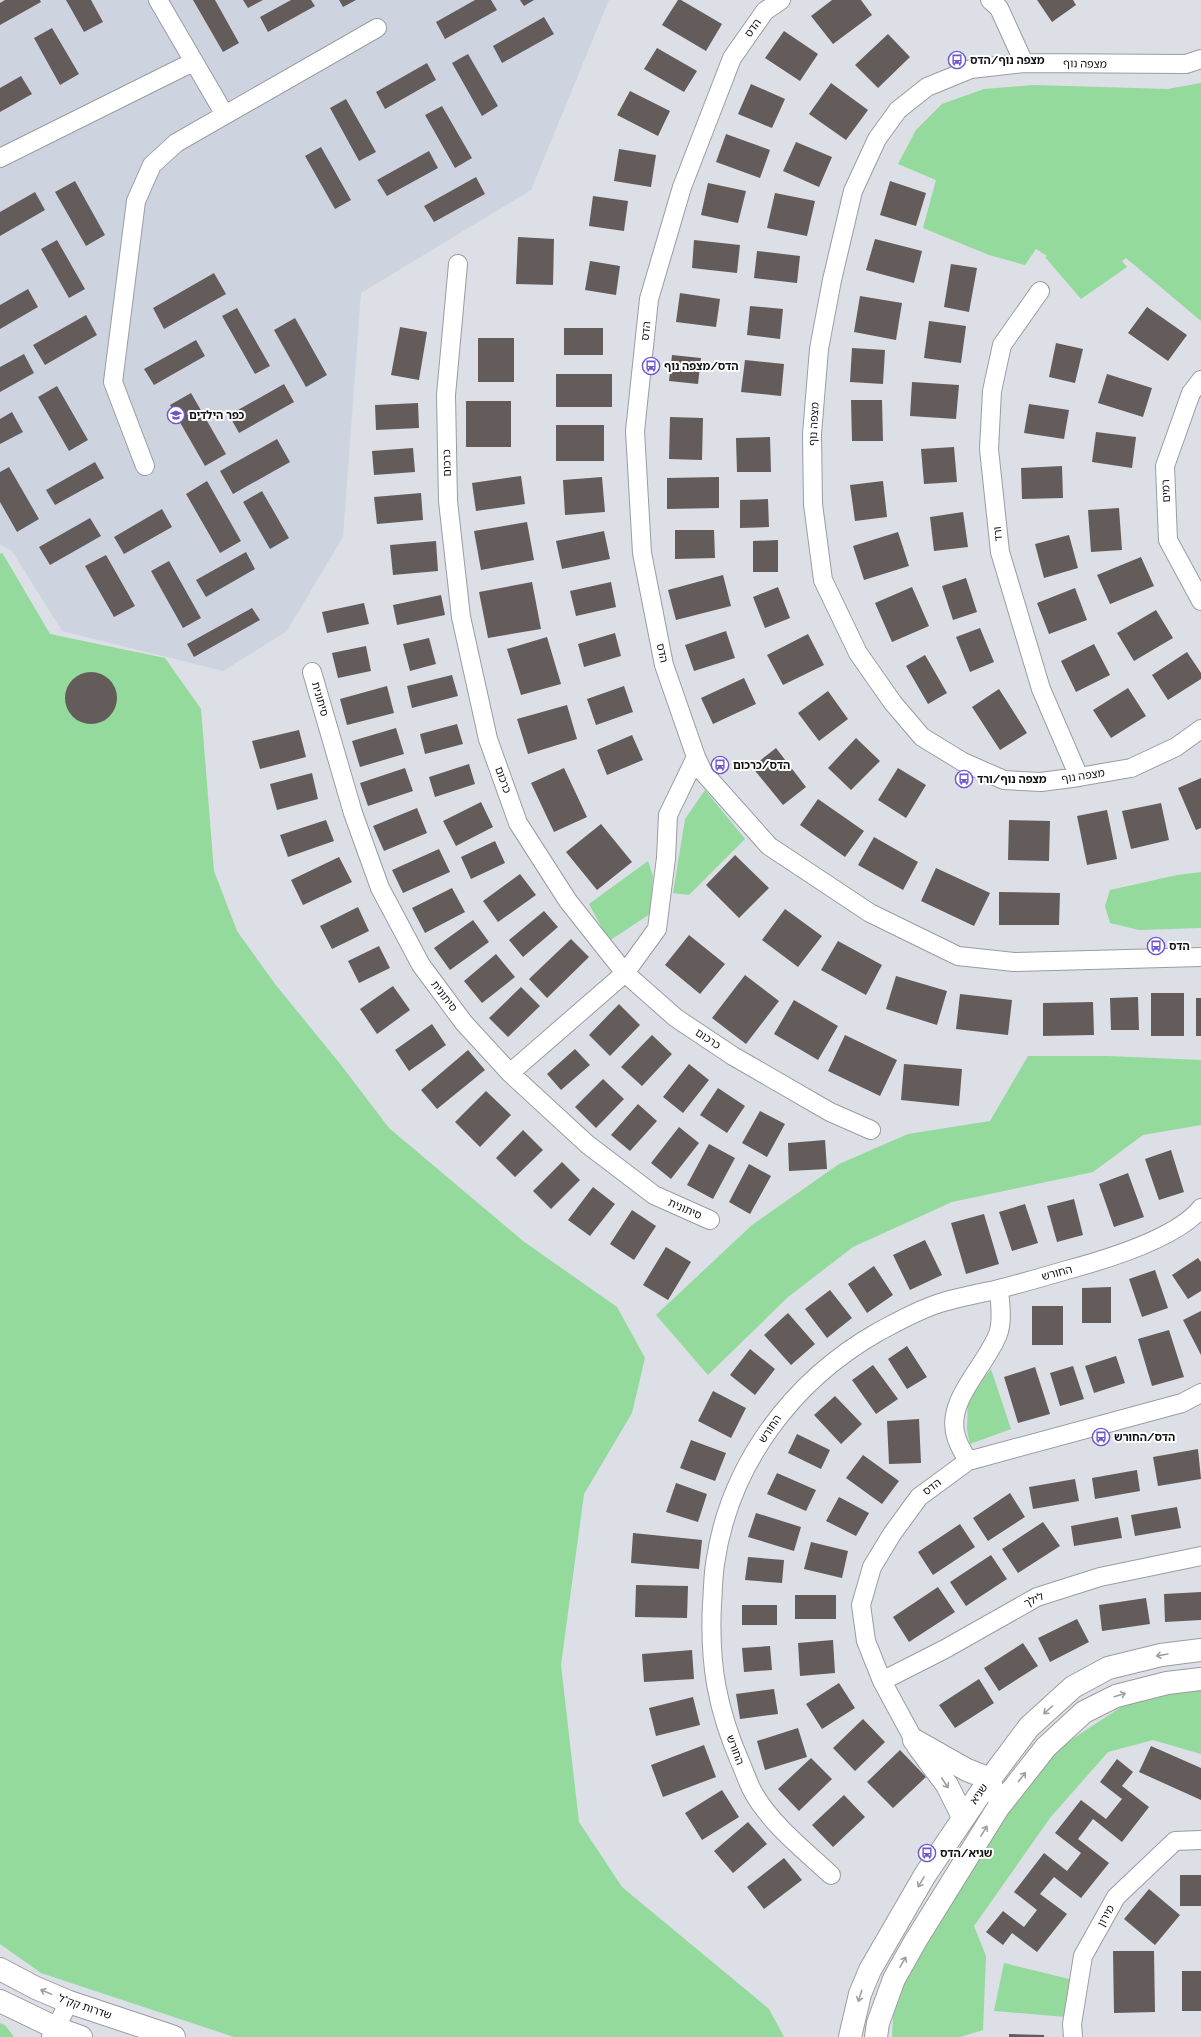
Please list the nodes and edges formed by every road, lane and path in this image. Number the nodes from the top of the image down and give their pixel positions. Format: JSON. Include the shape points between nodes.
{"nodes":[{"id":1,"x":158,"y":0,"type":"edge"},
{"id":2,"x":781,"y":0,"type":"edge"},
{"id":3,"x":990,"y":0,"type":"edge"},
{"id":4,"x":377,"y":28,"type":"dead end"},
{"id":5,"x":1201,"y":60,"type":"edge"},
{"id":6,"x":193,"y":62,"type":"junction"},
{"id":7,"x":1024,"y":63,"type":"junction"},
{"id":8,"x":225,"y":115,"type":"junction"},
{"id":9,"x":0,"y":158,"type":"edge"},
{"id":10,"x":458,"y":264,"type":"dead end"},
{"id":11,"x":1040,"y":291,"type":"dead end"},
{"id":12,"x":1201,"y":380,"type":"edge"},
{"id":13,"x":145,"y":466,"type":"dead end"},
{"id":14,"x":1201,"y":601,"type":"edge"},
{"id":15,"x":312,"y":672,"type":"dead end"},
{"id":16,"x":1201,"y":729,"type":"edge"},
{"id":17,"x":696,"y":757,"type":"junction"},
{"id":18,"x":1079,"y":777,"type":"junction"},
{"id":19,"x":1201,"y":957,"type":"edge"},
{"id":20,"x":625,"y":973,"type":"junction"},
{"id":21,"x":510,"y":1073,"type":"junction"},
{"id":22,"x":871,"y":1130,"type":"dead end"},
{"id":23,"x":1201,"y":1208,"type":"edge"},
{"id":24,"x":710,"y":1220,"type":"dead end"},
{"id":25,"x":999,"y":1289,"type":"junction"},
{"id":26,"x":1201,"y":1394,"type":"edge"},
{"id":27,"x":968,"y":1461,"type":"junction"},
{"id":28,"x":1201,"y":1556,"type":"edge"},
{"id":29,"x":1201,"y":1650,"type":"edge"},
{"id":30,"x":1201,"y":1679,"type":"edge"},
{"id":31,"x":882,"y":1681,"type":"junction"},
{"id":32,"x":914,"y":1740,"type":"junction"},
{"id":33,"x":990,"y":1779,"type":"junction"},
{"id":34,"x":998,"y":1808,"type":"junction"},
{"id":35,"x":963,"y":1817,"type":"junction"},
{"id":36,"x":1201,"y":1840,"type":"edge"},
{"id":37,"x":831,"y":1875,"type":"dead end"},
{"id":38,"x":0,"y":1969,"type":"edge"},
{"id":39,"x":0,"y":2000,"type":"edge"},
{"id":40,"x":69,"y":2002,"type":"junction"},
{"id":41,"x":53,"y":2033,"type":"edge"},
{"id":42,"x":81,"y":2037,"type":"edge"},
{"id":43,"x":174,"y":2037,"type":"edge"},
{"id":44,"x":850,"y":2037,"type":"edge"},
{"id":45,"x":876,"y":2037,"type":"edge"},
{"id":46,"x":1073,"y":2037,"type":"edge"}],
"edges":[{"from":1,"to":6,"type":"street"},
{"from":2,"to":17,"type":"street","name":"הדס","via":[[765,12],[732,58],[682,187],[649,299],[635,431],[642,553],[664,665]]},
{"from":3,"to":7,"type":"street","via":[[999,8]]},
{"from":4,"to":8,"type":"street"},
{"from":5,"to":7,"type":"street","name":"מצפה נוף","via":[[1186,64]]},
{"from":6,"to":8,"type":"street"},
{"from":6,"to":9,"type":"street"},
{"from":7,"to":18,"type":"street","name":"מצפה נוף","via":[[971,70],[927,87],[898,110],[877,139],[853,191],[819,348],[812,434],[813,504],[823,580],[858,653],[893,703],[922,737],[963,762],[1004,780],[1041,782]]},
{"from":8,"to":13,"type":"street","via":[[176,143],[152,165],[136,201],[113,382]]},
{"from":10,"to":20,"type":"street","name":"כרכום","via":[[446,395],[448,501],[461,617],[488,739],[518,823],[568,901]]},
{"from":11,"to":18,"type":"street","name":"ורד","via":[[1002,345],[992,390],[989,448],[1000,552],[1041,689]]},
{"from":12,"to":14,"type":"street","name":"רמים","via":[[1191,393],[1165,466],[1168,540]]},
{"from":15,"to":21,"type":"street","name":"סיתונית","via":[[353,813],[380,888],[421,965],[464,1023]]},
{"from":16,"to":18,"type":"street","name":"מצפה נוף","via":[[1176,747],[1131,768]]},
{"from":17,"to":19,"type":"street","name":"הדס","via":[[703,772],[769,846],[870,913],[958,956],[1014,962]]},
{"from":17,"to":20,"type":"street","via":[[668,815],[666,858],[657,929]]},
{"from":20,"to":21,"type":"street"},
{"from":20,"to":22,"type":"street","name":"כרכום","via":[[676,1018],[733,1056],[830,1112]]},
{"from":21,"to":24,"type":"street","name":"סיתונית","via":[[587,1144],[654,1195]]},
{"from":23,"to":25,"type":"street","name":"החורש","via":[[1168,1233],[1141,1246],[1098,1262]]},
{"from":25,"to":27,"type":"street","via":[[1001,1312],[998,1334],[958,1405],[954,1420],[956,1436]]},
{"from":25,"to":37,"type":"street","name":"החורש","via":[[936,1304],[904,1318],[855,1346],[818,1374],[773,1423],[748,1465],[727,1514],[715,1564],[712,1608],[712,1657],[718,1701],[753,1792],[786,1834]]},
{"from":26,"to":27,"type":"street","name":"הדס","via":[[1182,1403]]},
{"from":27,"to":31,"type":"street","name":"הדס","via":[[919,1497],[872,1567],[861,1605],[866,1641]]},
{"from":28,"to":31,"type":"street","name":"לילך","via":[[1100,1577],[1038,1597]]},
{"from":29,"to":33,"type":"street","name":"שגיא","one_way":true,"via":[[1161,1655],[1108,1668],[1073,1687],[1029,1727]]},
{"from":34,"to":30,"type":"street","one_way":true,"via":[[1046,1747],[1084,1712],[1116,1696],[1167,1683]]},
{"from":31,"to":32,"type":"street","name":"הדס"},
{"from":32,"to":33,"type":"street","via":[[967,1770]]},
{"from":32,"to":35,"type":"street","one_way":true,"via":[[946,1785]]},
{"from":33,"to":34,"type":"street"},
{"from":33,"to":35,"type":"street","name":"שגיא"},
{"from":45,"to":34,"type":"street","one_way":true,"via":[[878,2023],[894,1978]]},
{"from":35,"to":44,"type":"street","name":"שגיא","one_way":true,"via":[[925,1875],[870,1970],[860,1994]]},
{"from":36,"to":46,"type":"street","name":"מירון","via":[[1174,1841],[1116,1897],[1083,1956],[1072,2024]]},
{"from":40,"to":38,"type":"street","name":"שדרות קק\"ל","one_way":true},
{"from":39,"to":41,"type":"street"},
{"from":40,"to":41,"type":"street"},
{"from":40,"to":43,"type":"street","name":"שדרות קק\"ל"},
{"from":41,"to":42,"type":"street"}]}
